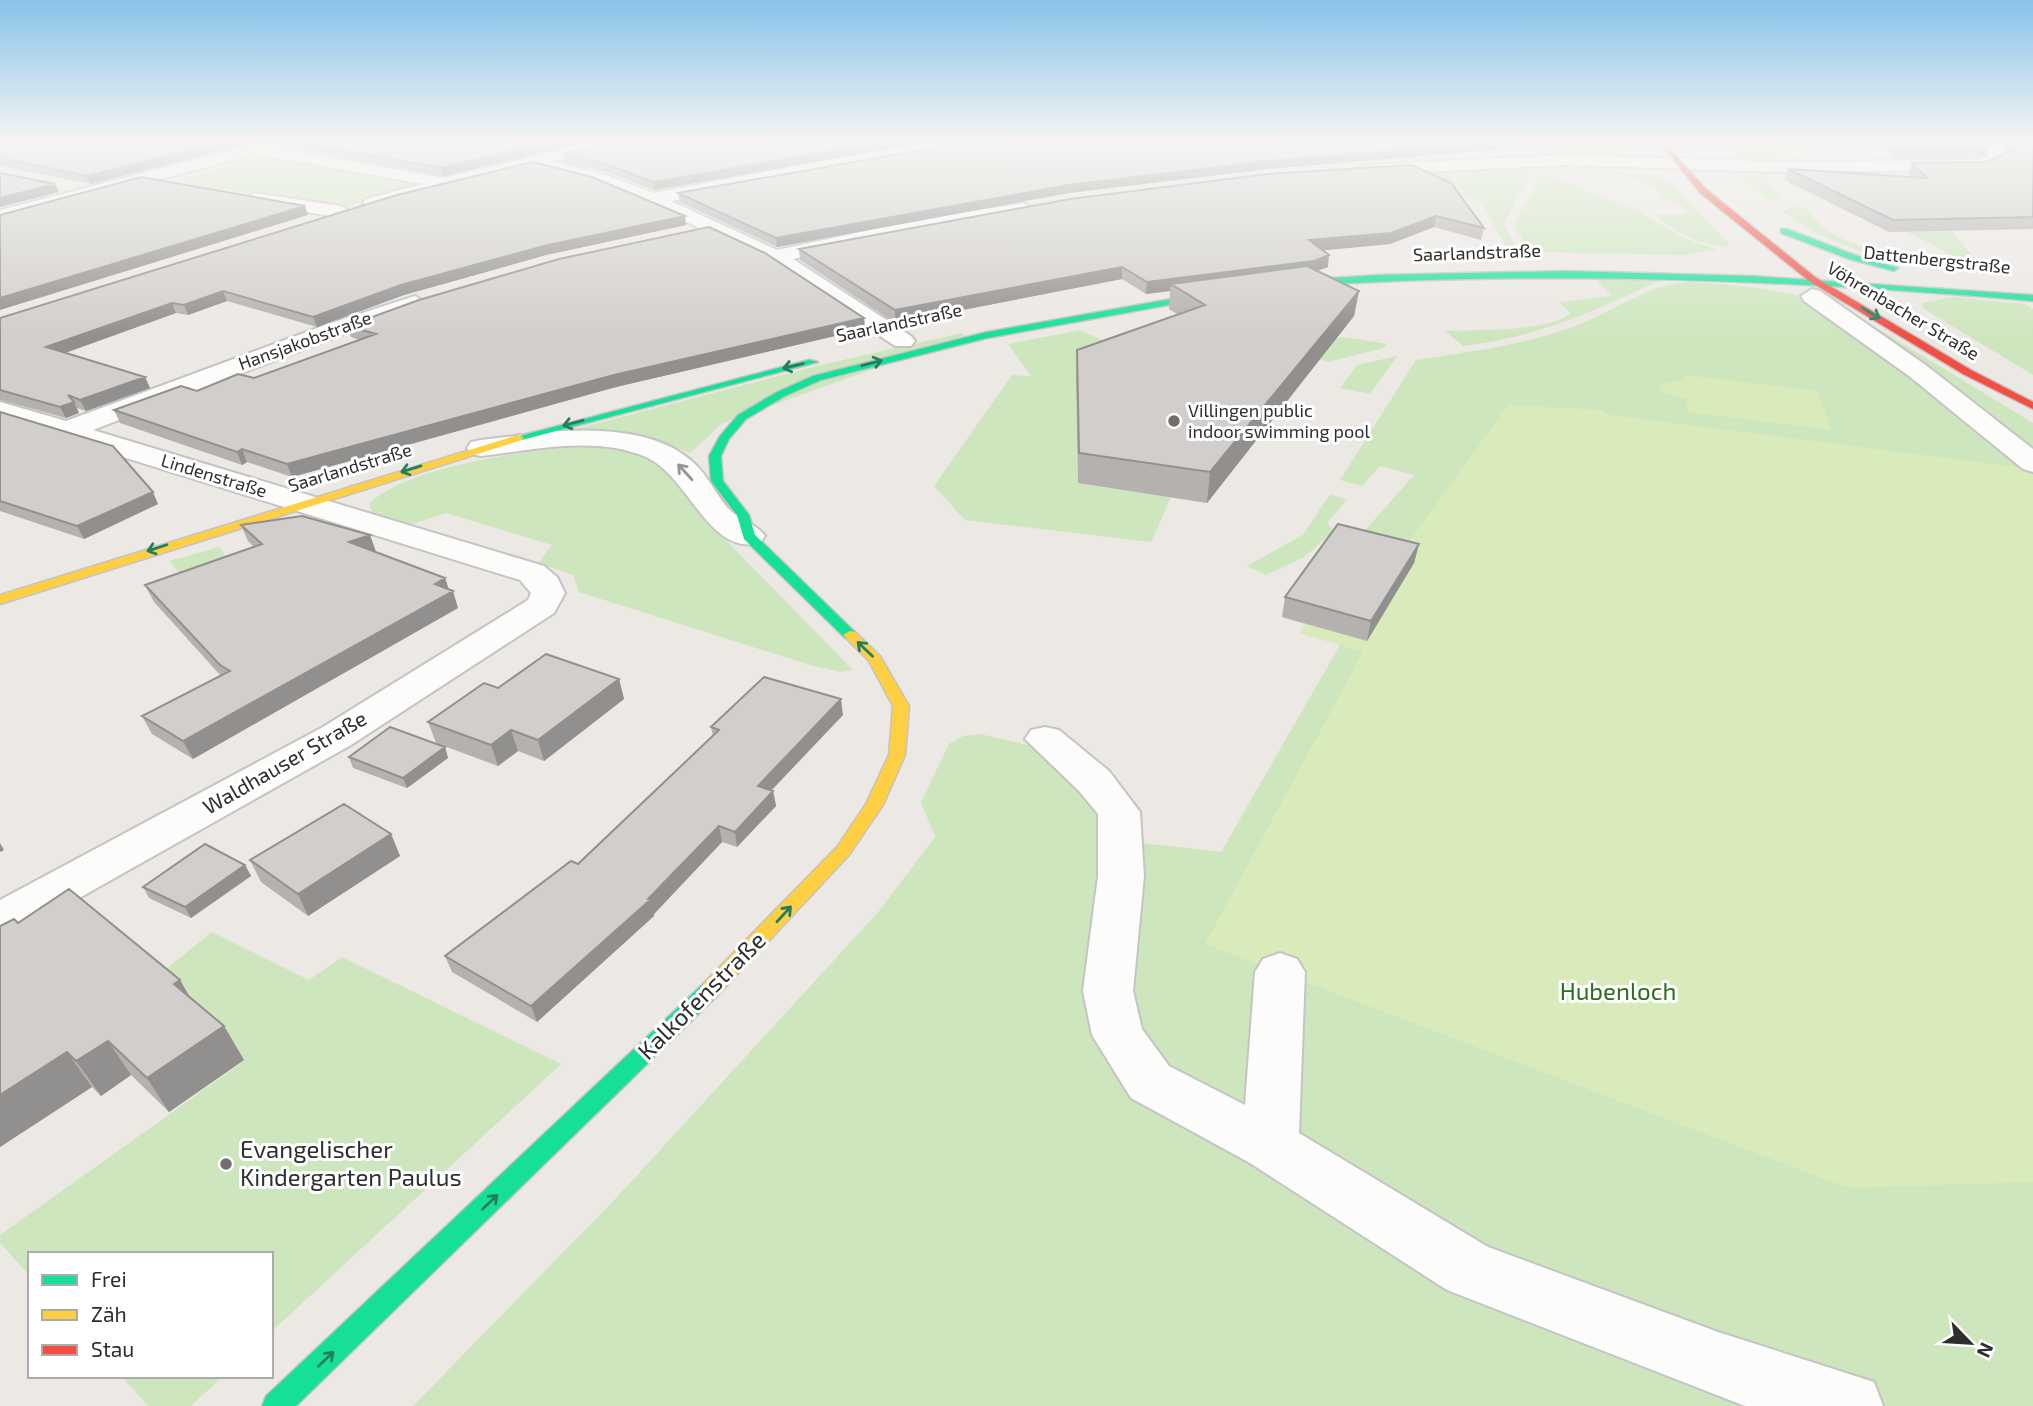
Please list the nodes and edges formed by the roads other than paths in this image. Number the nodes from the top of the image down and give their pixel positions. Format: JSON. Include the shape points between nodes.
{"nodes":[{"id":1,"x":36,"y":207,"type":"edge"},
{"id":2,"x":307,"y":207,"type":"edge"},
{"id":3,"x":360,"y":207,"type":"edge"},
{"id":4,"x":669,"y":207,"type":"edge"},
{"id":5,"x":1038,"y":207,"type":"edge"},
{"id":6,"x":1723,"y":207,"type":"edge"},
{"id":7,"x":341,"y":212,"type":"junction"},
{"id":8,"x":0,"y":216,"type":"edge"},
{"id":9,"x":1767,"y":218,"type":"dead end"},
{"id":10,"x":302,"y":225,"type":"edge"},
{"id":11,"x":713,"y":228,"type":"junction"},
{"id":12,"x":1784,"y":231,"type":"junction"},
{"id":13,"x":674,"y":236,"type":"edge"},
{"id":14,"x":1761,"y":236,"type":"junction"},
{"id":15,"x":1747,"y":248,"type":"dead end"},
{"id":16,"x":775,"y":257,"type":"junction"},
{"id":17,"x":1798,"y":267,"type":"junction"},
{"id":18,"x":1836,"y":269,"type":"junction"},
{"id":19,"x":1948,"y":279,"type":"junction"},
{"id":20,"x":1855,"y":282,"type":"junction"},
{"id":21,"x":1812,"y":288,"type":"junction"},
{"id":22,"x":2033,"y":289,"type":"edge"},
{"id":23,"x":442,"y":294,"type":"edge"},
{"id":24,"x":2033,"y":298,"type":"edge"},
{"id":25,"x":1887,"y":302,"type":"dead end"},
{"id":26,"x":903,"y":341,"type":"junction"},
{"id":27,"x":1951,"y":343,"type":"dead end"},
{"id":28,"x":2033,"y":401,"type":"edge"},
{"id":29,"x":2033,"y":406,"type":"edge"},
{"id":30,"x":0,"y":410,"type":"edge"},
{"id":31,"x":742,"y":417,"type":"joint"},
{"id":32,"x":65,"y":431,"type":"junction"},
{"id":33,"x":477,"y":448,"type":"junction"},
{"id":34,"x":2033,"y":463,"type":"edge"},
{"id":35,"x":302,"y":503,"type":"junction"},
{"id":36,"x":750,"y":536,"type":"junction"},
{"id":37,"x":545,"y":584,"type":"joint"},
{"id":38,"x":0,"y":600,"type":"edge"},
{"id":39,"x":1045,"y":739,"type":"dead end"},
{"id":40,"x":0,"y":921,"type":"edge"},
{"id":41,"x":1280,"y":972,"type":"dead end"},
{"id":42,"x":1270,"y":1145,"type":"junction"},
{"id":43,"x":276,"y":1406,"type":"edge"},
{"id":44,"x":1850,"y":1406,"type":"edge"}],
"edges":[{"from":1,"to":8,"type":"street"},
{"from":2,"to":7,"type":"street"},
{"from":3,"to":7,"type":"street"},
{"from":4,"to":11,"type":"street"},
{"from":5,"to":16,"type":"street","via":[[921,225]]},
{"from":6,"to":14,"type":"street","name":"Vöhrenbacher Straße"},
{"from":7,"to":10,"type":"street"},
{"from":9,"to":12,"type":"street","name":"Vöhrenbacher Straße"},
{"from":11,"to":13,"type":"street"},
{"from":11,"to":16,"type":"street"},
{"from":12,"to":18,"type":"street","name":"Vöhrenbacher Straße"},
{"from":12,"to":19,"type":"street","name":"Vöhrenbacher Straße","via":[[1852,257]]},
{"from":14,"to":15,"type":"street"},
{"from":14,"to":17,"type":"street","name":"Vöhrenbacher Straße"},
{"from":16,"to":26,"type":"street"},
{"from":17,"to":18,"type":"street","name":"Saarlandstraße"},
{"from":17,"to":21,"type":"street","name":"Vöhrenbacher Straße"},
{"from":17,"to":21,"type":"street","name":"Saarlandstraße","via":[[1701,260],[1524,259],[1419,262],[1270,280],[1493,271],[1672,272]]},
{"from":18,"to":19,"type":"street","name":"Dattenbergstraße"},
{"from":18,"to":20,"type":"street","name":"Vöhrenbacher Straße"},
{"from":19,"to":22,"type":"street","name":"Dattenbergstraße"},
{"from":20,"to":21,"type":"street","name":"Dattenbergstraße"},
{"from":20,"to":24,"type":"street","name":"Dattenbergstraße"},
{"from":20,"to":25,"type":"street","name":"Vöhrenbacher Straße"},
{"from":21,"to":29,"type":"street","name":"Vöhrenbacher Straße","one_way":true},
{"from":21,"to":34,"type":"street"},
{"from":23,"to":32,"type":"street","name":"Hansjakobstraße"},
{"from":31,"to":26,"type":"street","name":"Saarlandstraße","one_way":true,"via":[[817,379],[891,358],[1231,286]]},
{"from":26,"to":33,"type":"street","name":"Saarlandstraße","one_way":true},
{"from":27,"to":28,"type":"street","name":"Vöhrenbacher Straße"},
{"from":30,"to":32,"type":"street","name":"Lindenstraße"},
{"from":31,"to":36,"type":"street","name":"Kalkofenstraße","via":[[715,456],[717,481],[743,515]]},
{"from":32,"to":35,"type":"street","name":"Lindenstraße"},
{"from":33,"to":35,"type":"street","name":"Saarlandstraße","one_way":true},
{"from":36,"to":33,"type":"street","name":"Kalkofenstraße","one_way":true,"via":[[723,521],[681,467],[662,453],[601,440]]},
{"from":35,"to":37,"type":"street","name":"Lindenstraße","via":[[532,573]]},
{"from":35,"to":38,"type":"street","name":"Saarlandstraße","one_way":true},
{"from":43,"to":36,"type":"street","name":"Kalkofenstraße","one_way":true,"via":[[720,981],[843,851],[874,806],[897,755],[901,706],[875,659]]},
{"from":37,"to":40,"type":"street","name":"Waldhauser Straße","via":[[548,593],[542,606],[337,736]]},
{"from":39,"to":42,"type":"street","via":[[1094,781],[1119,812],[1121,876],[1108,991],[1118,1035],[1150,1082]]},
{"from":41,"to":42,"type":"street"},
{"from":42,"to":44,"type":"street","via":[[1469,1269],[1718,1365]]}]}
